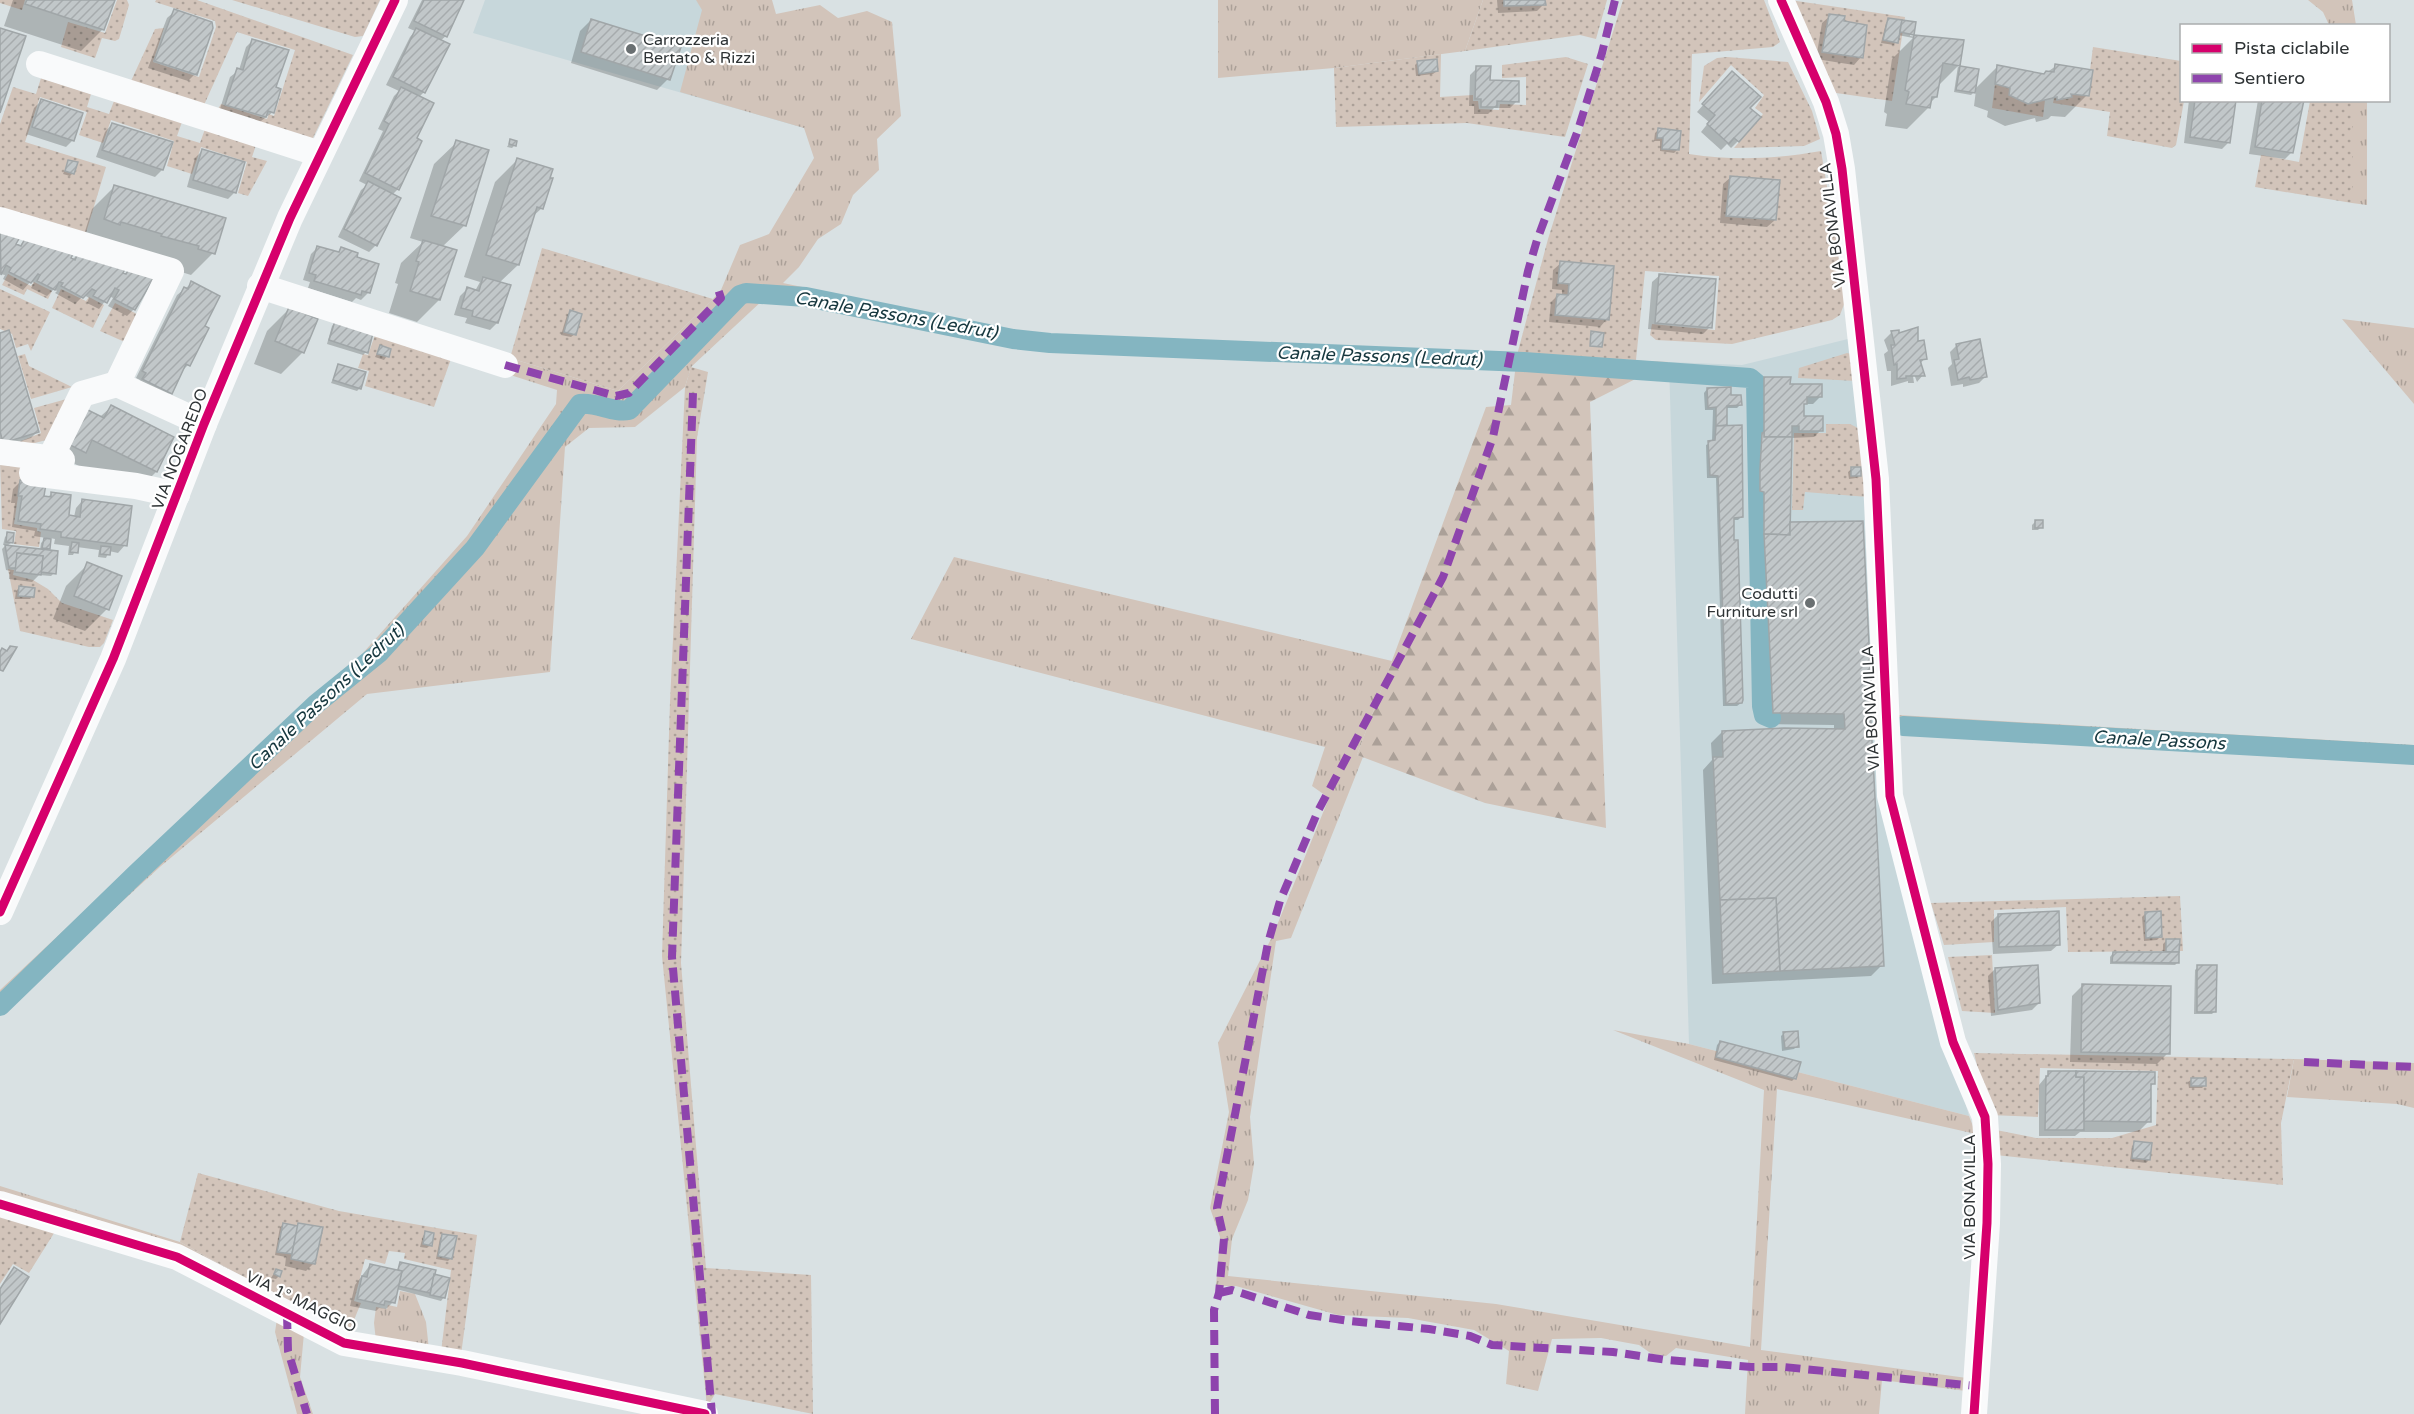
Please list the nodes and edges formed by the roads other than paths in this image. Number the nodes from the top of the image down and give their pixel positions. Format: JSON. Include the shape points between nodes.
{"nodes":[{"id":1,"x":395,"y":0,"type":"edge"},
{"id":2,"x":1780,"y":0,"type":"edge"},
{"id":3,"x":39,"y":64,"type":"dead end"},
{"id":4,"x":320,"y":154,"type":"junction"},
{"id":5,"x":0,"y":220,"type":"edge"},
{"id":6,"x":260,"y":286,"type":"junction"},
{"id":7,"x":505,"y":365,"type":"dead end"},
{"id":8,"x":117,"y":384,"type":"junction"},
{"id":9,"x":204,"y":424,"type":"junction"},
{"id":10,"x":0,"y":452,"type":"edge"},
{"id":11,"x":41,"y":466,"type":"junction"},
{"id":12,"x":126,"y":468,"type":"dead end"},
{"id":13,"x":177,"y":495,"type":"junction"},
{"id":14,"x":0,"y":912,"type":"edge"},
{"id":15,"x":0,"y":1204,"type":"edge"},
{"id":16,"x":705,"y":1414,"type":"edge"},
{"id":17,"x":1974,"y":1414,"type":"edge"}],
"edges":[{"from":1,"to":4,"type":"street","name":"VIA NOGAREDO"},
{"from":2,"to":17,"type":"street","name":"VIA BONAVILLA","via":[[1826,102],[1842,168],[1876,479],[1890,796],[1953,1042],[1985,1117],[1987,1223]]},
{"from":3,"to":4,"type":"street"},
{"from":4,"to":6,"type":"street","name":"VIA NOGAREDO"},
{"from":5,"to":8,"type":"street","via":[[171,271]]},
{"from":6,"to":7,"type":"street"},
{"from":6,"to":9,"type":"street","name":"VIA NOGAREDO"},
{"from":8,"to":9,"type":"street"},
{"from":8,"to":11,"type":"street","via":[[82,394]]},
{"from":9,"to":13,"type":"street","name":"VIA NOGAREDO"},
{"from":10,"to":11,"type":"street"},
{"from":11,"to":12,"type":"street"},
{"from":11,"to":13,"type":"street"},
{"from":13,"to":14,"type":"street","name":"VIA NOGAREDO","via":[[113,659]]},
{"from":15,"to":16,"type":"street","name":"VIA 1° MAGGIO","via":[[177,1257],[344,1343],[462,1363]]}]}
